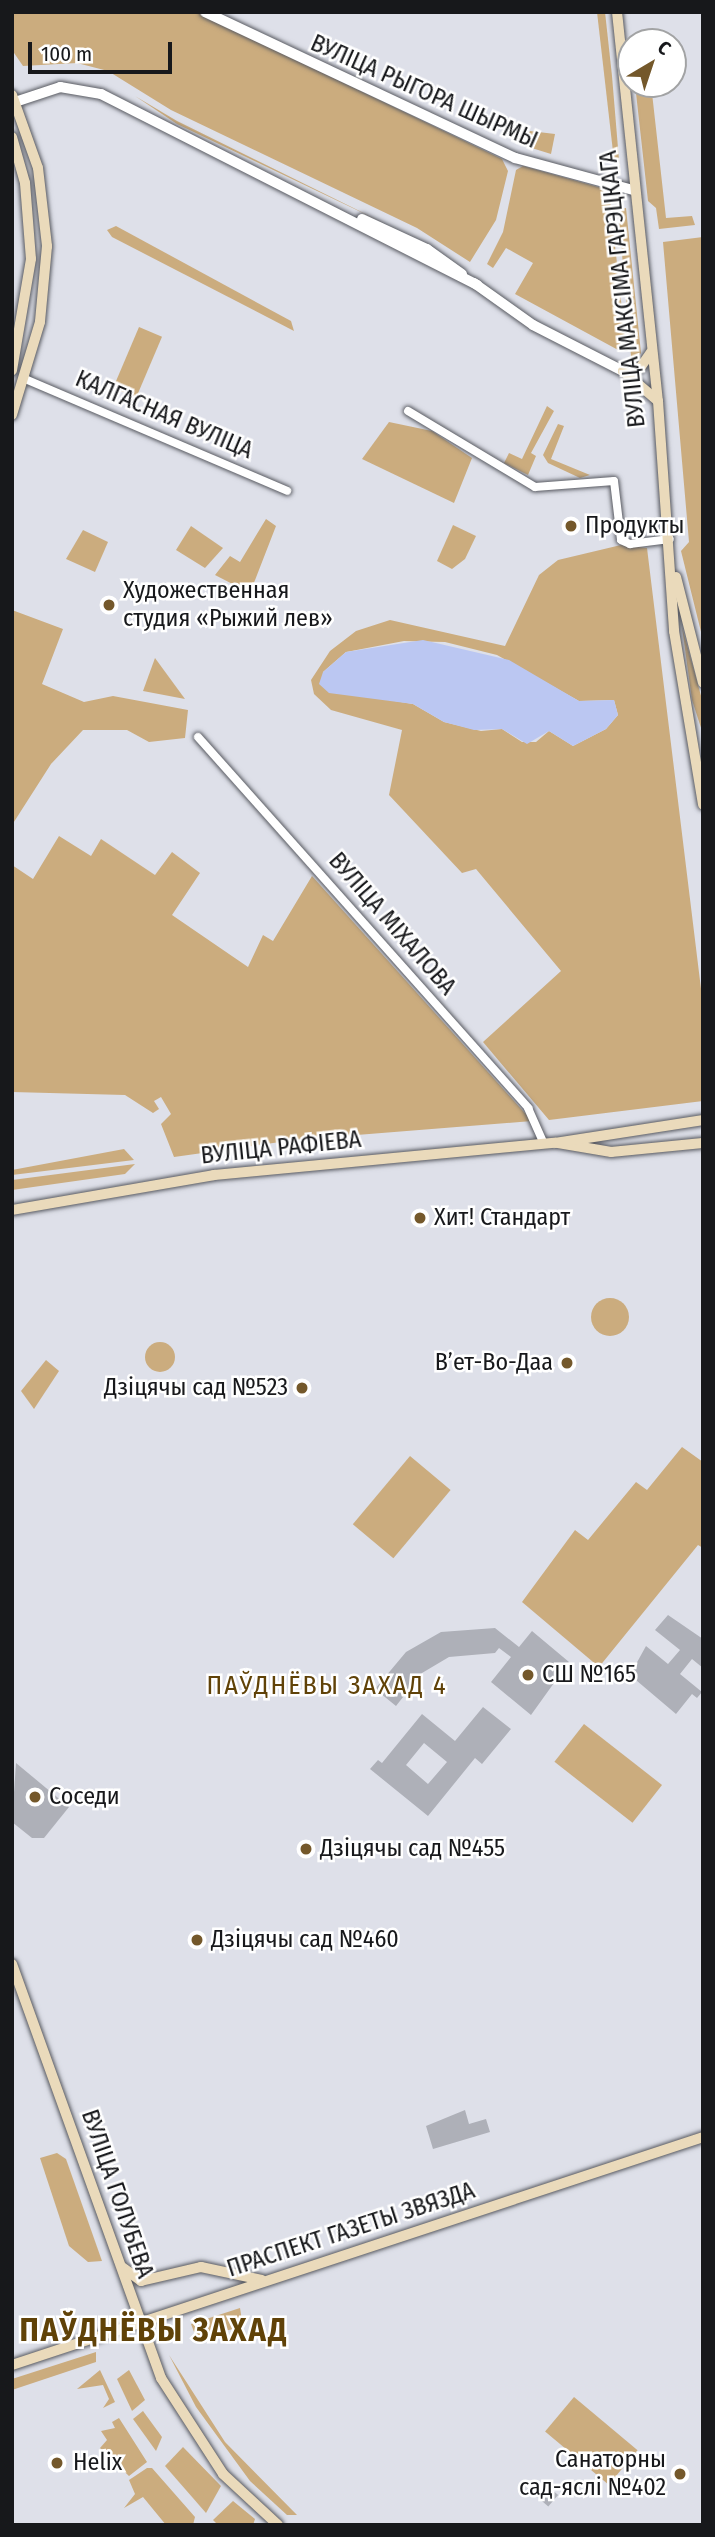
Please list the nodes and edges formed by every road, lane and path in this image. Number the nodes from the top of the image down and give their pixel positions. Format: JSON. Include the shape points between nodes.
{"nodes":[{"id":1,"x":205,"y":12,"type":"edge"},
{"id":2,"x":618,"y":12,"type":"edge"},
{"id":3,"x":13,"y":100,"type":"edge"},
{"id":4,"x":12,"y":137,"type":"edge"},
{"id":5,"x":632,"y":190,"type":"junction"},
{"id":6,"x":651,"y":352,"type":"junction"},
{"id":7,"x":12,"y":370,"type":"edge"},
{"id":8,"x":623,"y":372,"type":"junction"},
{"id":9,"x":26,"y":379,"type":"junction"},
{"id":10,"x":657,"y":401,"type":"junction"},
{"id":11,"x":408,"y":411,"type":"dead end"},
{"id":12,"x":12,"y":415,"type":"edge"},
{"id":13,"x":286,"y":491,"type":"dead end"},
{"id":14,"x":670,"y":539,"type":"junction"},
{"id":15,"x":671,"y":562,"type":"junction"},
{"id":16,"x":703,"y":683,"type":"edge"},
{"id":17,"x":198,"y":737,"type":"dead end"},
{"id":18,"x":703,"y":805,"type":"edge"},
{"id":19,"x":699,"y":1120,"type":"edge"},
{"id":20,"x":550,"y":1143,"type":"junction"},
{"id":21,"x":699,"y":1144,"type":"edge"},
{"id":22,"x":12,"y":1210,"type":"edge"},
{"id":23,"x":12,"y":1964,"type":"edge"},
{"id":24,"x":703,"y":2137,"type":"edge"},
{"id":25,"x":119,"y":2262,"type":"junction"},
{"id":26,"x":265,"y":2280,"type":"junction"},
{"id":27,"x":140,"y":2324,"type":"junction"},
{"id":28,"x":12,"y":2365,"type":"edge"},
{"id":29,"x":278,"y":2525,"type":"edge"}],
"edges":[{"from":1,"to":5,"type":"street","name":"ВУЛІЦА РЫГОРА ШЫРМЫ","via":[[503,153],[572,177]]},
{"from":2,"to":5,"type":"main road","name":"ВУЛІЦА МАКСІМА ГАРЭЦКАГА"},
{"from":3,"to":8,"type":"street","via":[[60,87],[101,94],[336,209],[427,248],[533,325]]},
{"from":3,"to":9,"type":"main road","via":[[38,168],[47,246],[40,322]]},
{"from":4,"to":7,"type":"main road","via":[[25,183],[31,246],[28,298]]},
{"from":5,"to":6,"type":"main road","name":"ВУЛІЦА МАКСІМА ГАРЭЦКАГА"},
{"from":6,"to":8,"type":"main road","via":[[640,368]]},
{"from":6,"to":10,"type":"main road","name":"ВУЛІЦА МАКСІМА ГАРЭЦКАГА"},
{"from":8,"to":10,"type":"main road"},
{"from":9,"to":12,"type":"main road"},
{"from":9,"to":13,"type":"street","name":"КАЛГАСНАЯ ВУЛІЦА"},
{"from":10,"to":14,"type":"main road","name":"ВУЛІЦА МАКСІМА ГАРЭЦКАГА"},
{"from":11,"to":14,"type":"street","via":[[535,487],[614,481],[621,540],[629,544]]},
{"from":14,"to":15,"type":"main road","name":"ВУЛІЦА МАКСІМА ГАРЭЦКАГА"},
{"from":15,"to":16,"type":"main road","name":"ВУЛІЦА МАКСІМА ГАРЭЦКАГА"},
{"from":15,"to":18,"type":"main road","name":"ВУЛІЦА МАКСІМА ГАРЭЦКАГА","via":[[674,631]]},
{"from":17,"to":20,"type":"street","name":"ВУЛІЦА МІХАЛОВА","via":[[528,1108]]},
{"from":19,"to":20,"type":"main road","name":"ВУЛІЦА РАФІЕВА"},
{"from":20,"to":21,"type":"main road","name":"ВУЛІЦА РАФІЕВА","via":[[611,1152]]},
{"from":20,"to":22,"type":"main road","name":"ВУЛІЦА РАФІЕВА","via":[[228,1173]]},
{"from":23,"to":25,"type":"main road","name":"ВУЛІЦА ГОЛУБЕВА"},
{"from":24,"to":26,"type":"main road","name":"ПРАСПЕКТ ГАЗЕТЫ ЗВЯЗДА"},
{"from":25,"to":26,"type":"main road","via":[[141,2281],[197,2267]]},
{"from":25,"to":27,"type":"main road","name":"ВУЛІЦА ГОЛУБЕВА"},
{"from":26,"to":27,"type":"main road","name":"ПРАСПЕКТ ГАЗЕТЫ ЗВЯЗДА"},
{"from":27,"to":28,"type":"main road","name":"ПРАСПЕКТ ГАЗЕТЫ ЗВЯЗДА"},
{"from":27,"to":29,"type":"main road","name":"ВУЛІЦА ГОЛУБЕВА","via":[[162,2378],[194,2435],[229,2480]]}]}
